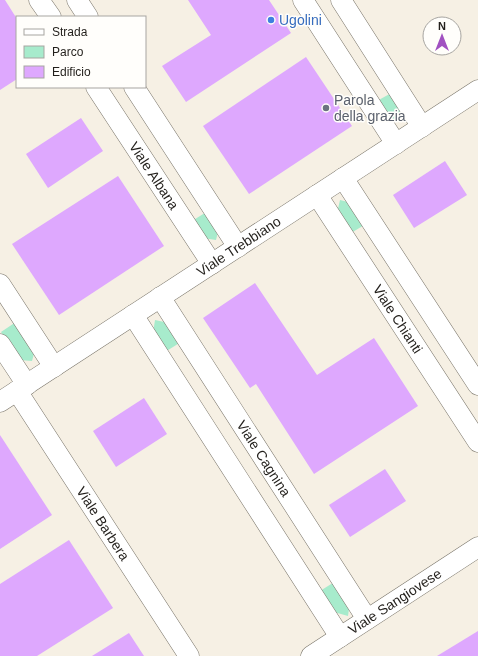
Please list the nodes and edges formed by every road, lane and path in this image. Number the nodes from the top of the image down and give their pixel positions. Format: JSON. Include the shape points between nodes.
{"nodes":[{"id":1,"x":39,"y":0,"type":"edge"},
{"id":2,"x":77,"y":0,"type":"edge"},
{"id":3,"x":303,"y":0,"type":"edge"},
{"id":4,"x":341,"y":0,"type":"edge"},
{"id":5,"x":49,"y":16,"type":"edge"},
{"id":6,"x":87,"y":16,"type":"edge"},
{"id":7,"x":97,"y":88,"type":"edge"},
{"id":8,"x":135,"y":88,"type":"edge"},
{"id":9,"x":478,"y":90,"type":"edge"},
{"id":10,"x":422,"y":127,"type":"junction"},
{"id":11,"x":396,"y":144,"type":"junction"},
{"id":12,"x":343,"y":178,"type":"junction"},
{"id":13,"x":317,"y":195,"type":"junction"},
{"id":14,"x":238,"y":247,"type":"junction"},
{"id":15,"x":212,"y":264,"type":"junction"},
{"id":16,"x":0,"y":284,"type":"edge"},
{"id":17,"x":160,"y":297,"type":"junction"},
{"id":18,"x":133,"y":315,"type":"junction"},
{"id":19,"x":0,"y":344,"type":"edge"},
{"id":20,"x":54,"y":367,"type":"junction"},
{"id":21,"x":478,"y":385,"type":"edge"},
{"id":22,"x":22,"y":388,"type":"junction"},
{"id":23,"x":0,"y":402,"type":"edge"},
{"id":24,"x":478,"y":442,"type":"edge"},
{"id":25,"x":478,"y":547,"type":"edge"},
{"id":26,"x":367,"y":619,"type":"junction"},
{"id":27,"x":340,"y":637,"type":"junction"},
{"id":28,"x":189,"y":656,"type":"edge"},
{"id":29,"x":311,"y":656,"type":"edge"}],
"edges":[{"from":1,"to":5,"type":"street"},
{"from":2,"to":6,"type":"street"},
{"from":3,"to":11,"type":"street"},
{"from":4,"to":10,"type":"street"},
{"from":7,"to":15,"type":"street","name":"Viale Albana"},
{"from":8,"to":14,"type":"street"},
{"from":9,"to":10,"type":"street","name":"Viale Trebbiano"},
{"from":10,"to":11,"type":"street","name":"Viale Trebbiano"},
{"from":11,"to":12,"type":"street","name":"Viale Trebbiano"},
{"from":12,"to":13,"type":"street","name":"Viale Trebbiano"},
{"from":12,"to":21,"type":"street"},
{"from":13,"to":14,"type":"street","name":"Viale Trebbiano"},
{"from":13,"to":24,"type":"street","name":"Viale Chianti"},
{"from":14,"to":15,"type":"street","name":"Viale Trebbiano"},
{"from":15,"to":17,"type":"street","name":"Viale Trebbiano"},
{"from":16,"to":20,"type":"street"},
{"from":17,"to":18,"type":"street","name":"Viale Trebbiano"},
{"from":17,"to":26,"type":"street","name":"Viale Cagnina"},
{"from":18,"to":20,"type":"street","name":"Viale Trebbiano"},
{"from":18,"to":27,"type":"street"},
{"from":19,"to":22,"type":"street"},
{"from":20,"to":22,"type":"street","name":"Viale Trebbiano"},
{"from":22,"to":23,"type":"street","name":"Viale Trebbiano"},
{"from":22,"to":28,"type":"street","name":"Viale Barbera"},
{"from":25,"to":26,"type":"street","name":"Viale Sangiovese"},
{"from":26,"to":27,"type":"street","name":"Viale Sangiovese"},
{"from":27,"to":29,"type":"street","name":"Viale Sangiovese"}]}
